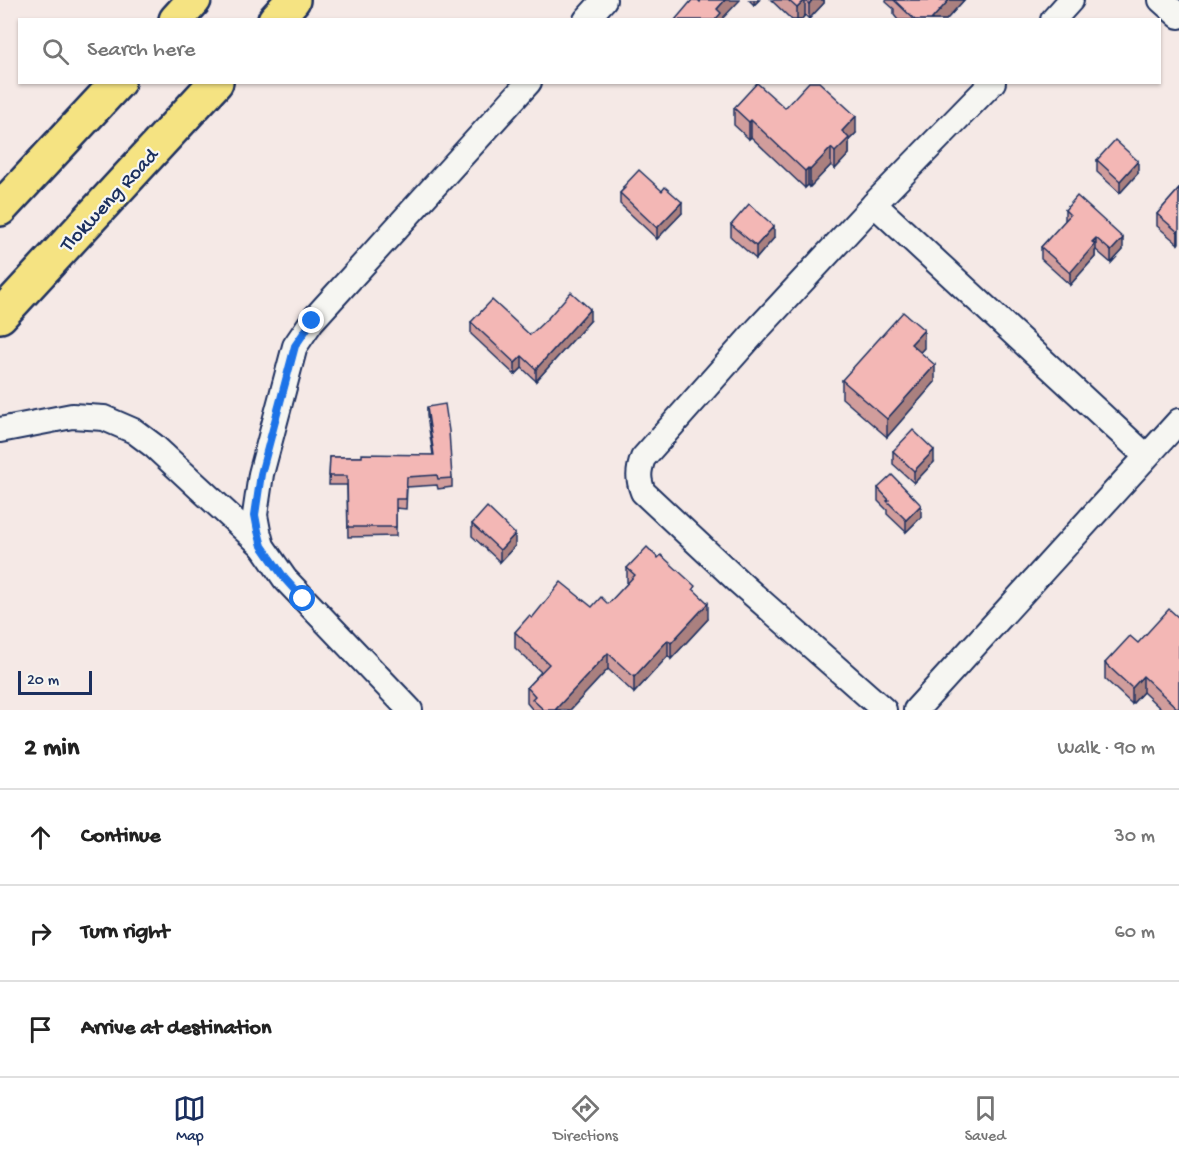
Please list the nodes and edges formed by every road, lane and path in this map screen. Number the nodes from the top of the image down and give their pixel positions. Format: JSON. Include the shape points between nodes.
{"nodes":[{"id":1,"x":194,"y":0,"type":"edge"},
{"id":2,"x":293,"y":0,"type":"edge"},
{"id":3,"x":604,"y":0,"type":"edge"},
{"id":4,"x":1071,"y":0,"type":"edge"},
{"id":5,"x":1161,"y":0,"type":"edge"},
{"id":6,"x":1179,"y":16,"type":"edge"},
{"id":7,"x":178,"y":18,"type":"edge"},
{"id":8,"x":276,"y":18,"type":"edge"},
{"id":9,"x":588,"y":18,"type":"edge"},
{"id":10,"x":1055,"y":18,"type":"edge"},
{"id":11,"x":116,"y":84,"type":"edge"},
{"id":12,"x":214,"y":84,"type":"edge"},
{"id":13,"x":527,"y":84,"type":"edge"},
{"id":14,"x":991,"y":84,"type":"edge"},
{"id":15,"x":874,"y":204,"type":"junction"},
{"id":16,"x":0,"y":209,"type":"edge"},
{"id":17,"x":0,"y":316,"type":"edge"},
{"id":18,"x":1179,"y":421,"type":"edge"},
{"id":19,"x":0,"y":430,"type":"edge"},
{"id":20,"x":1146,"y":456,"type":"junction"},
{"id":21,"x":262,"y":546,"type":"junction"},
{"id":22,"x":410,"y":710,"type":"edge"},
{"id":23,"x":884,"y":710,"type":"edge"},
{"id":24,"x":916,"y":710,"type":"edge"}],
"edges":[{"from":1,"to":7,"type":"main road"},
{"from":2,"to":8,"type":"main road"},
{"from":3,"to":9,"type":"street"},
{"from":4,"to":10,"type":"street"},
{"from":5,"to":6,"type":"street"},
{"from":11,"to":16,"type":"main road"},
{"from":12,"to":17,"type":"main road","name":"Tlokweng Road"},
{"from":13,"to":21,"type":"street","via":[[312,321],[295,346],[261,474],[255,515]]},
{"from":14,"to":15,"type":"street"},
{"from":15,"to":20,"type":"street"},
{"from":15,"to":23,"type":"street","via":[[643,458],[638,480],[643,492],[747,590]]},
{"from":18,"to":20,"type":"street"},
{"from":19,"to":21,"type":"street","via":[[72,416],[104,418],[134,431]]},
{"from":20,"to":24,"type":"street"},
{"from":21,"to":22,"type":"street","via":[[303,599]]}]}
